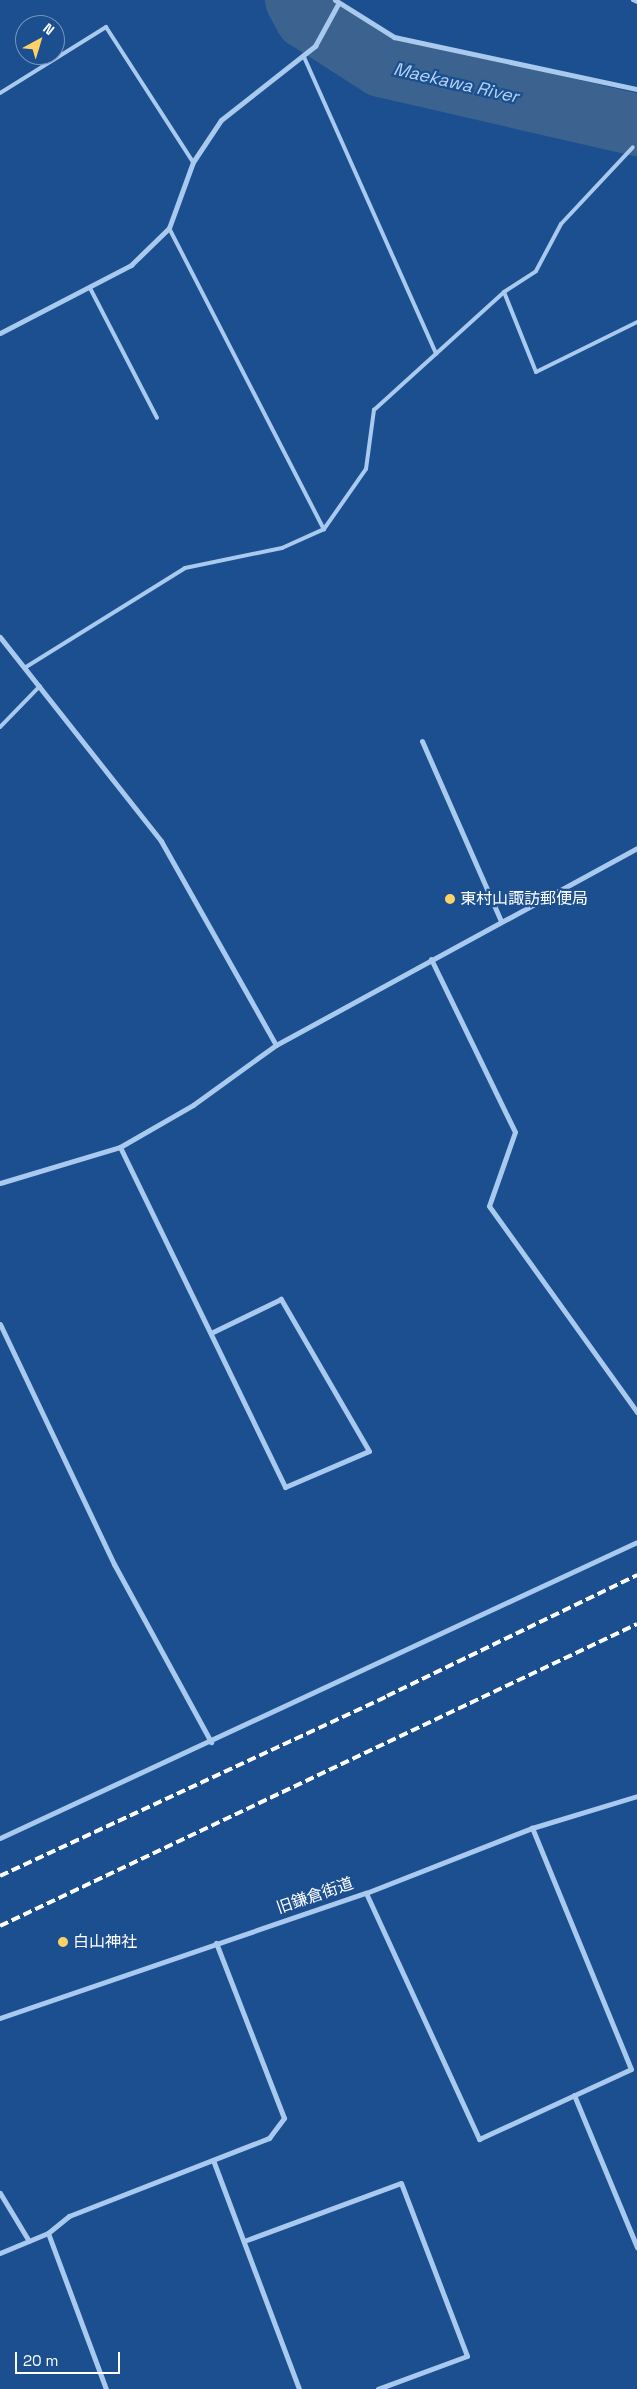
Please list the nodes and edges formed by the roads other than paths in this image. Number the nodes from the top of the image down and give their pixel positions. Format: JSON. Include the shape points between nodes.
{"nodes":[{"id":1,"x":633,"y":0,"type":"edge"},
{"id":2,"x":637,"y":2,"type":"edge"},
{"id":3,"x":337,"y":3,"type":"edge"},
{"id":4,"x":304,"y":57,"type":"junction"},
{"id":5,"x":637,"y":89,"type":"edge"},
{"id":6,"x":0,"y":93,"type":"edge"},
{"id":7,"x":634,"y":148,"type":"dead end"},
{"id":8,"x":193,"y":162,"type":"junction"},
{"id":9,"x":169,"y":228,"type":"junction"},
{"id":10,"x":90,"y":288,"type":"junction"},
{"id":11,"x":504,"y":292,"type":"junction"},
{"id":12,"x":637,"y":322,"type":"edge"},
{"id":13,"x":0,"y":333,"type":"edge"},
{"id":14,"x":436,"y":354,"type":"junction"},
{"id":15,"x":157,"y":418,"type":"dead end"},
{"id":16,"x":324,"y":529,"type":"junction"},
{"id":17,"x":0,"y":637,"type":"edge"},
{"id":18,"x":26,"y":667,"type":"junction"},
{"id":19,"x":40,"y":686,"type":"junction"},
{"id":20,"x":0,"y":727,"type":"edge"},
{"id":21,"x":422,"y":741,"type":"dead end"},
{"id":22,"x":637,"y":848,"type":"edge"},
{"id":23,"x":501,"y":921,"type":"junction"},
{"id":24,"x":431,"y":959,"type":"junction"},
{"id":25,"x":276,"y":1045,"type":"junction"},
{"id":26,"x":120,"y":1147,"type":"junction"},
{"id":27,"x":0,"y":1183,"type":"edge"},
{"id":28,"x":0,"y":1324,"type":"edge"},
{"id":29,"x":211,"y":1333,"type":"junction"},
{"id":30,"x":637,"y":1412,"type":"edge"},
{"id":31,"x":637,"y":1542,"type":"edge"},
{"id":32,"x":211,"y":1742,"type":"junction"},
{"id":33,"x":637,"y":1796,"type":"edge"},
{"id":34,"x":532,"y":1828,"type":"junction"},
{"id":35,"x":0,"y":1838,"type":"edge"},
{"id":36,"x":366,"y":1893,"type":"junction"},
{"id":37,"x":216,"y":1943,"type":"junction"},
{"id":38,"x":0,"y":2018,"type":"edge"},
{"id":39,"x":574,"y":2095,"type":"junction"},
{"id":40,"x":213,"y":2160,"type":"junction"},
{"id":41,"x":0,"y":2193,"type":"edge"},
{"id":42,"x":48,"y":2233,"type":"junction"},
{"id":43,"x":29,"y":2241,"type":"junction"},
{"id":44,"x":244,"y":2241,"type":"junction"},
{"id":45,"x":637,"y":2247,"type":"edge"},
{"id":46,"x":0,"y":2253,"type":"edge"},
{"id":47,"x":106,"y":2389,"type":"edge"},
{"id":48,"x":300,"y":2389,"type":"edge"},
{"id":49,"x":378,"y":2389,"type":"edge"}],
"edges":[{"from":1,"to":2,"type":"lane"},
{"from":3,"to":4,"type":"street","via":[[315,46]]},
{"from":3,"to":5,"type":"street","via":[[394,37]]},
{"from":4,"to":8,"type":"street","via":[[221,120]]},
{"from":4,"to":14,"type":"lane"},
{"from":6,"to":8,"type":"lane","via":[[106,27]]},
{"from":7,"to":11,"type":"lane","via":[[561,224],[536,271]]},
{"from":8,"to":9,"type":"street"},
{"from":9,"to":10,"type":"street","via":[[131,264]]},
{"from":9,"to":16,"type":"lane"},
{"from":10,"to":13,"type":"street"},
{"from":10,"to":15,"type":"lane"},
{"from":11,"to":12,"type":"lane","via":[[536,372]]},
{"from":11,"to":14,"type":"lane"},
{"from":14,"to":16,"type":"lane","via":[[374,410],[366,469]]},
{"from":16,"to":18,"type":"lane","via":[[282,548],[185,568]]},
{"from":17,"to":18,"type":"street"},
{"from":18,"to":19,"type":"street"},
{"from":19,"to":20,"type":"lane"},
{"from":19,"to":25,"type":"street","via":[[161,841]]},
{"from":21,"to":23,"type":"street"},
{"from":22,"to":23,"type":"street"},
{"from":23,"to":24,"type":"street"},
{"from":24,"to":25,"type":"street"},
{"from":24,"to":30,"type":"street","via":[[515,1132],[489,1206]]},
{"from":25,"to":26,"type":"street","via":[[192,1105]]},
{"from":26,"to":27,"type":"street"},
{"from":26,"to":29,"type":"street"},
{"from":28,"to":32,"type":"street","via":[[114,1564]]},
{"from":29,"to":29,"type":"street","via":[[285,1487],[369,1451],[281,1299]]},
{"from":31,"to":32,"type":"street"},
{"from":32,"to":35,"type":"street"},
{"from":33,"to":34,"type":"street","name":"旧鎌倉街道"},
{"from":34,"to":36,"type":"street","name":"旧鎌倉街道"},
{"from":34,"to":39,"type":"street","via":[[631,2069]]},
{"from":36,"to":37,"type":"street","name":"旧鎌倉街道"},
{"from":36,"to":39,"type":"street","via":[[479,2139]]},
{"from":37,"to":38,"type":"street","name":"旧鎌倉街道"},
{"from":37,"to":40,"type":"street","via":[[284,2118],[269,2138]]},
{"from":39,"to":45,"type":"street"},
{"from":40,"to":42,"type":"street","via":[[69,2216]]},
{"from":40,"to":44,"type":"street"},
{"from":41,"to":43,"type":"street"},
{"from":42,"to":43,"type":"street"},
{"from":42,"to":47,"type":"street"},
{"from":43,"to":46,"type":"street"},
{"from":44,"to":48,"type":"street"},
{"from":44,"to":49,"type":"street","via":[[401,2183],[467,2356]]}]}
